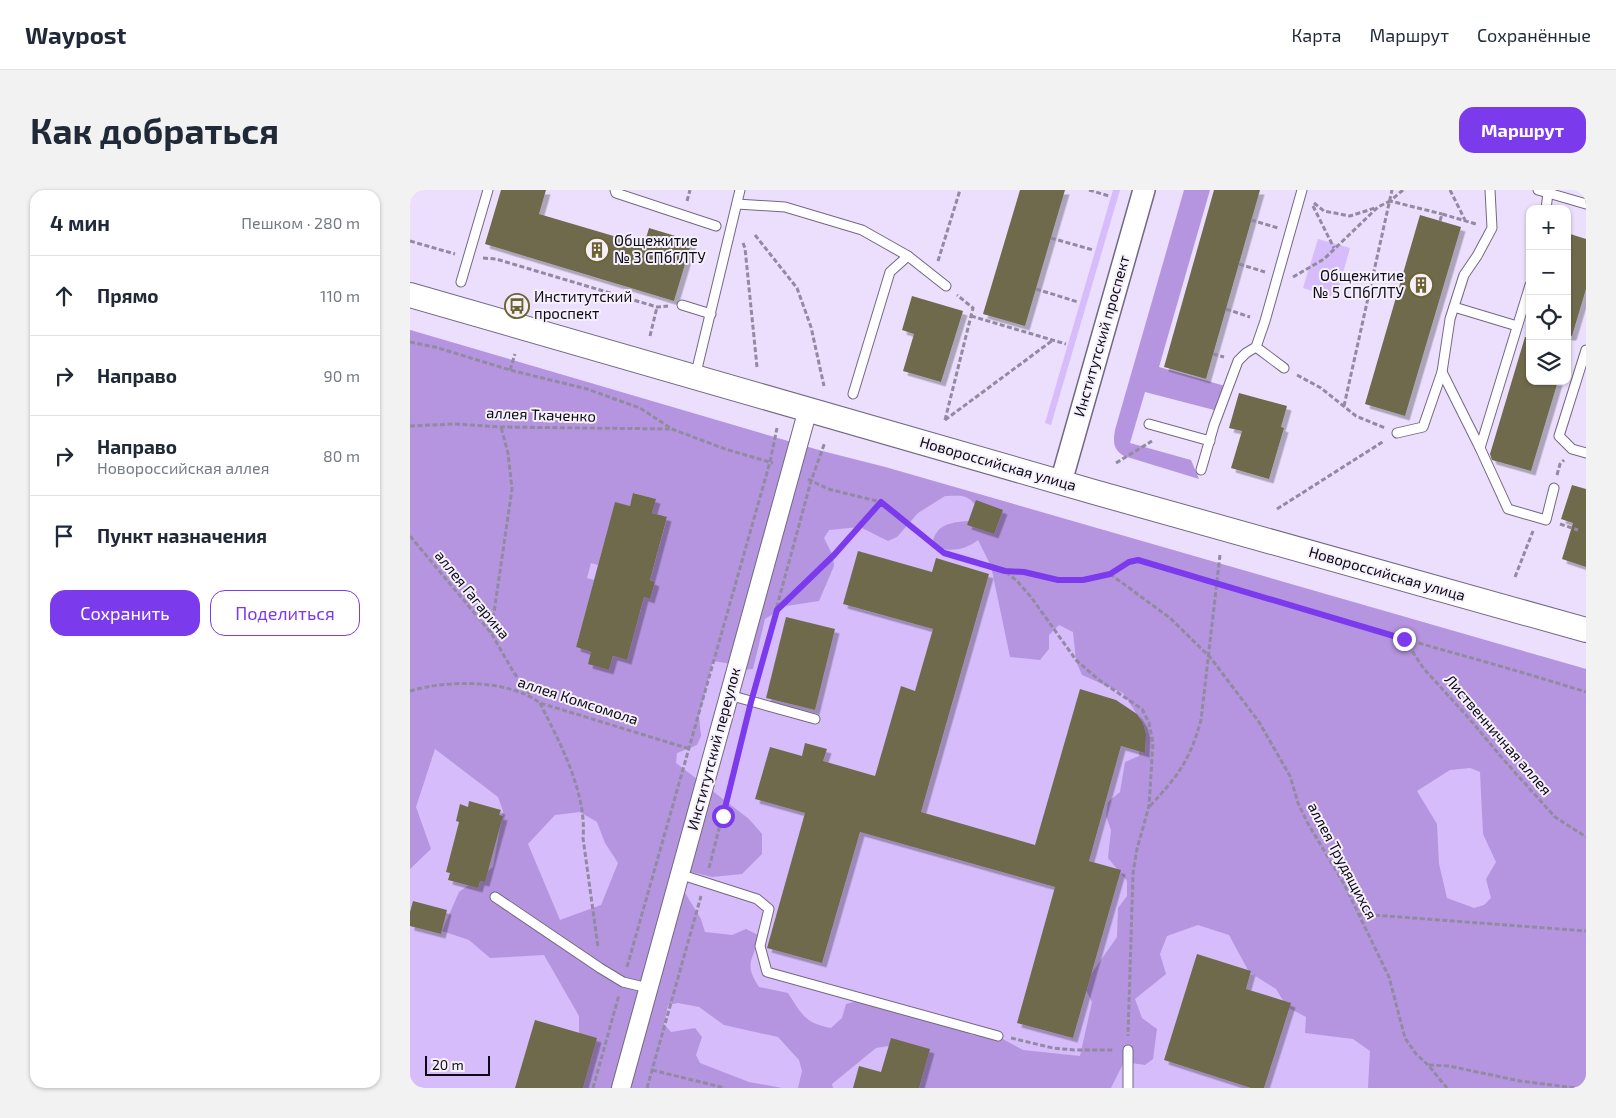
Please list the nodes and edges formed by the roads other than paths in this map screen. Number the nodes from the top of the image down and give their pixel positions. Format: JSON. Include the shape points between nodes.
{"nodes":[{"id":1,"x":488,"y":190,"type":"edge"},
{"id":2,"x":614,"y":190,"type":"edge"},
{"id":3,"x":740,"y":190,"type":"edge"},
{"id":4,"x":1144,"y":190,"type":"edge"},
{"id":5,"x":1302,"y":190,"type":"edge"},
{"id":6,"x":1490,"y":190,"type":"edge"},
{"id":7,"x":1538,"y":190,"type":"edge"},
{"id":8,"x":1548,"y":193,"type":"junction"},
{"id":9,"x":736,"y":204,"type":"junction"},
{"id":10,"x":1586,"y":204,"type":"edge"},
{"id":11,"x":1546,"y":205,"type":"edge"},
{"id":12,"x":716,"y":226,"type":"dead end"},
{"id":13,"x":908,"y":256,"type":"junction"},
{"id":14,"x":461,"y":282,"type":"dead end"},
{"id":15,"x":946,"y":286,"type":"road end"},
{"id":16,"x":410,"y":295,"type":"edge"},
{"id":17,"x":1527,"y":295,"type":"edge"},
{"id":18,"x":682,"y":305,"type":"road end"},
{"id":19,"x":1454,"y":307,"type":"junction"},
{"id":20,"x":711,"y":314,"type":"junction"},
{"id":21,"x":1517,"y":326,"type":"junction"},
{"id":22,"x":1256,"y":347,"type":"junction"},
{"id":23,"x":1586,"y":350,"type":"edge"},
{"id":24,"x":1284,"y":368,"type":"road end"},
{"id":25,"x":1442,"y":372,"type":"junction"},
{"id":26,"x":695,"y":377,"type":"junction"},
{"id":27,"x":853,"y":394,"type":"dead end"},
{"id":28,"x":808,"y":409,"type":"junction"},
{"id":29,"x":1149,"y":424,"type":"dead end"},
{"id":30,"x":1397,"y":433,"type":"road end"},
{"id":31,"x":1210,"y":441,"type":"junction"},
{"id":32,"x":1480,"y":448,"type":"junction"},
{"id":33,"x":1586,"y":453,"type":"edge"},
{"id":34,"x":1201,"y":470,"type":"dead end"},
{"id":35,"x":1060,"y":482,"type":"junction"},
{"id":36,"x":1554,"y":488,"type":"dead end"},
{"id":37,"x":1586,"y":630,"type":"edge"},
{"id":38,"x":729,"y":695,"type":"junction"},
{"id":39,"x":815,"y":719,"type":"dead end"},
{"id":40,"x":679,"y":874,"type":"junction"},
{"id":41,"x":495,"y":897,"type":"dead end"},
{"id":42,"x":648,"y":988,"type":"junction"},
{"id":43,"x":998,"y":1036,"type":"road end"},
{"id":44,"x":1128,"y":1050,"type":"road end"},
{"id":45,"x":621,"y":1088,"type":"edge"},
{"id":46,"x":1128,"y":1088,"type":"edge"}],
"edges":[{"from":1,"to":14,"type":"lane"},
{"from":2,"to":12,"type":"lane"},
{"from":3,"to":9,"type":"lane"},
{"from":4,"to":35,"type":"street","name":"Институтский проспект"},
{"from":5,"to":22,"type":"lane"},
{"from":6,"to":19,"type":"lane","via":[[1492,228],[1464,274]]},
{"from":7,"to":8,"type":"lane"},
{"from":8,"to":10,"type":"lane"},
{"from":8,"to":11,"type":"lane"},
{"from":9,"to":13,"type":"lane","via":[[785,207],[854,227]]},
{"from":9,"to":20,"type":"lane"},
{"from":13,"to":15,"type":"lane"},
{"from":13,"to":27,"type":"lane","via":[[890,272]]},
{"from":16,"to":26,"type":"main road","name":"Новороссийская улица"},
{"from":17,"to":21,"type":"lane"},
{"from":18,"to":20,"type":"lane"},
{"from":19,"to":21,"type":"lane"},
{"from":19,"to":25,"type":"lane"},
{"from":20,"to":26,"type":"lane"},
{"from":21,"to":32,"type":"lane"},
{"from":22,"to":24,"type":"lane"},
{"from":22,"to":31,"type":"lane","via":[[1238,361]]},
{"from":23,"to":33,"type":"lane","via":[[1559,436],[1572,449]]},
{"from":25,"to":30,"type":"lane","via":[[1423,427]]},
{"from":25,"to":32,"type":"lane"},
{"from":26,"to":28,"type":"main road","name":"Новороссийская улица"},
{"from":28,"to":35,"type":"main road","name":"Новороссийская улица"},
{"from":28,"to":38,"type":"street","name":"Институтский переулок"},
{"from":29,"to":31,"type":"lane"},
{"from":31,"to":34,"type":"lane"},
{"from":32,"to":36,"type":"lane","via":[[1508,509],[1546,520]]},
{"from":35,"to":37,"type":"main road","name":"Новороссийская улица"},
{"from":38,"to":39,"type":"lane"},
{"from":38,"to":40,"type":"street","name":"Институтский переулок"},
{"from":40,"to":42,"type":"street","name":"Институтский переулок"},
{"from":40,"to":43,"type":"lane","via":[[757,899],[769,909],[760,946],[767,972]]},
{"from":41,"to":42,"type":"lane","via":[[623,982]]},
{"from":42,"to":45,"type":"street","name":"Институтский переулок"},
{"from":44,"to":46,"type":"lane"}]}
